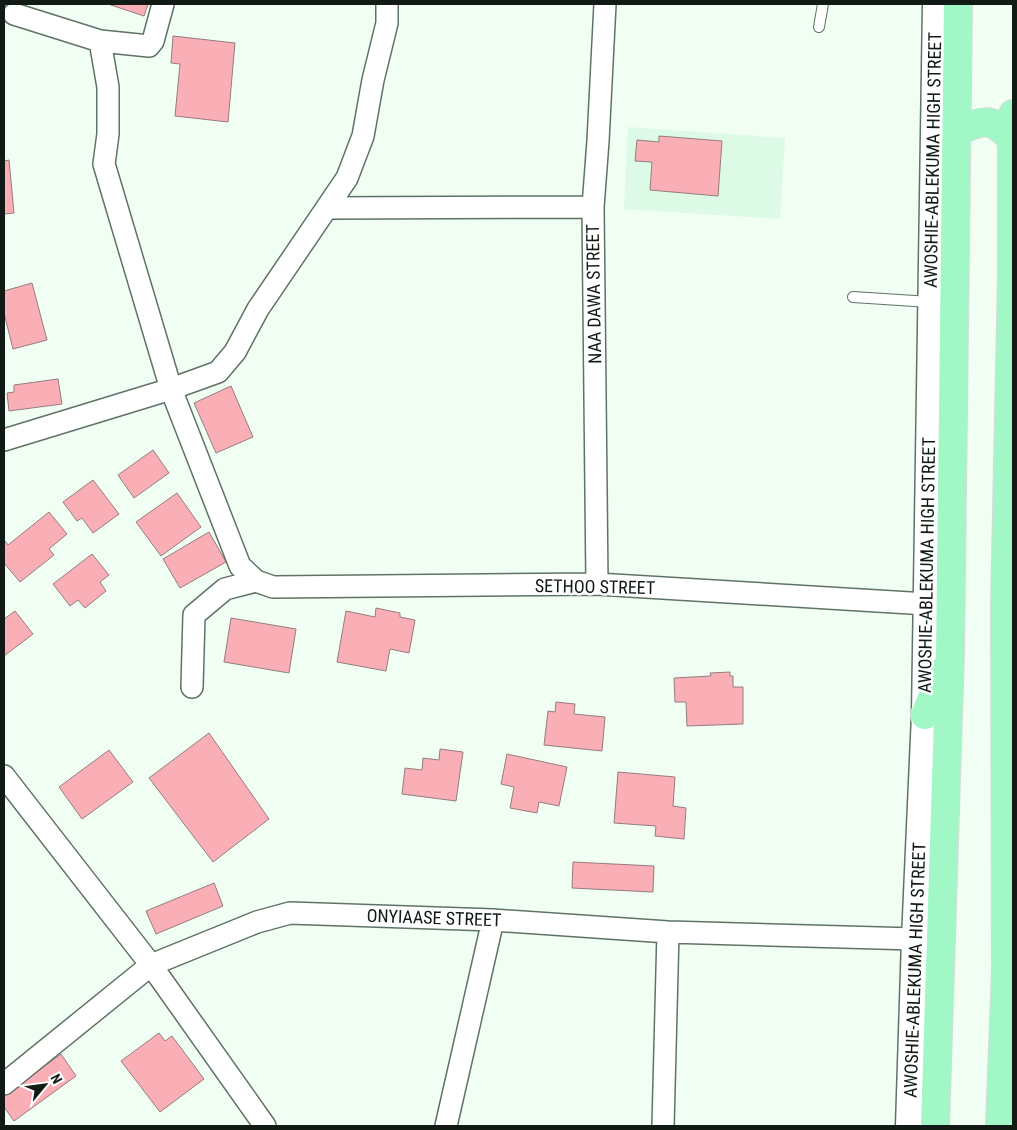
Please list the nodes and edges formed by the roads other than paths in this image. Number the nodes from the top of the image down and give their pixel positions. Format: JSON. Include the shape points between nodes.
{"nodes":[{"id":1,"x":163,"y":4,"type":"edge"},
{"id":2,"x":387,"y":4,"type":"edge"},
{"id":3,"x":605,"y":4,"type":"edge"},
{"id":4,"x":823,"y":4,"type":"edge"},
{"id":5,"x":936,"y":4,"type":"edge"},
{"id":6,"x":958,"y":4,"type":"edge"},
{"id":7,"x":11,"y":13,"type":"edge"},
{"id":8,"x":819,"y":27,"type":"dead end"},
{"id":9,"x":100,"y":41,"type":"junction"},
{"id":10,"x":1012,"y":126,"type":"edge"},
{"id":11,"x":958,"y":131,"type":"junction"},
{"id":12,"x":592,"y":207,"type":"junction"},
{"id":13,"x":327,"y":208,"type":"junction"},
{"id":14,"x":1013,"y":275,"type":"edge"},
{"id":15,"x":853,"y":297,"type":"dead end"},
{"id":16,"x":931,"y":303,"type":"junction"},
{"id":17,"x":171,"y":389,"type":"junction"},
{"id":18,"x":4,"y":440,"type":"edge"},
{"id":19,"x":259,"y":582,"type":"junction"},
{"id":20,"x":597,"y":584,"type":"junction"},
{"id":21,"x":927,"y":604,"type":"junction"},
{"id":22,"x":950,"y":653,"type":"junction"},
{"id":23,"x":192,"y":687,"type":"dead end"},
{"id":24,"x":925,"y":716,"type":"junction"},
{"id":25,"x":4,"y":776,"type":"edge"},
{"id":26,"x":493,"y":920,"type":"junction"},
{"id":27,"x":668,"y":932,"type":"junction"},
{"id":28,"x":915,"y":939,"type":"junction"},
{"id":29,"x":151,"y":965,"type":"junction"},
{"id":30,"x":1008,"y":1050,"type":"edge"},
{"id":31,"x":4,"y":1084,"type":"edge"},
{"id":32,"x":265,"y":1126,"type":"edge"},
{"id":33,"x":446,"y":1126,"type":"edge"},
{"id":34,"x":663,"y":1126,"type":"edge"},
{"id":35,"x":909,"y":1126,"type":"edge"},
{"id":36,"x":935,"y":1126,"type":"edge"},
{"id":37,"x":1000,"y":1126,"type":"edge"}],
"edges":[{"from":1,"to":9,"type":"street","via":[[149,46]]},
{"from":2,"to":13,"type":"street","via":[[387,23],[363,136],[347,178]]},
{"from":3,"to":12,"type":"street","name":"NAA DAWA STREET"},
{"from":4,"to":8,"type":"lane"},
{"from":5,"to":16,"type":"street","name":"AWOSHIE-ABLEKUMA HIGH STREET"},
{"from":6,"to":11,"type":"main road","name":"AWOSHIE-ABLEKUMA HIGH STREET"},
{"from":7,"to":9,"type":"street"},
{"from":9,"to":17,"type":"street","via":[[108,88],[104,164]]},
{"from":10,"to":11,"type":"main road","via":[[986,121]]},
{"from":10,"to":14,"type":"main road"},
{"from":11,"to":22,"type":"main road","name":"AWOSHIE-ABLEKUMA HIGH STREET"},
{"from":12,"to":13,"type":"street"},
{"from":12,"to":20,"type":"street","name":"NAA DAWA STREET"},
{"from":13,"to":17,"type":"street","via":[[258,310],[235,352],[218,372]]},
{"from":14,"to":30,"type":"main road","via":[[1006,606]]},
{"from":15,"to":16,"type":"lane"},
{"from":16,"to":21,"type":"street","name":"AWOSHIE-ABLEKUMA HIGH STREET"},
{"from":17,"to":18,"type":"street"},
{"from":17,"to":19,"type":"street","via":[[240,566]]},
{"from":19,"to":20,"type":"street","name":"SETHOO STREET","via":[[273,587]]},
{"from":19,"to":23,"type":"street","via":[[225,589],[194,615]]},
{"from":20,"to":21,"type":"street","name":"SETHOO STREET"},
{"from":21,"to":24,"type":"street","name":"AWOSHIE-ABLEKUMA HIGH STREET"},
{"from":22,"to":24,"type":"main road"},
{"from":22,"to":36,"type":"main road","name":"AWOSHIE-ABLEKUMA HIGH STREET"},
{"from":24,"to":28,"type":"street","name":"AWOSHIE-ABLEKUMA HIGH STREET"},
{"from":25,"to":29,"type":"street"},
{"from":26,"to":27,"type":"street","name":"ONYIAASE STREET"},
{"from":26,"to":29,"type":"street","name":"ONYIAASE STREET","via":[[290,914],[257,922]]},
{"from":26,"to":33,"type":"street"},
{"from":27,"to":28,"type":"street","name":"ONYIAASE STREET"},
{"from":27,"to":34,"type":"street"},
{"from":28,"to":35,"type":"street","name":"AWOSHIE-ABLEKUMA HIGH STREET"},
{"from":29,"to":31,"type":"street","name":"ONYIAASE STREET"},
{"from":29,"to":32,"type":"street"},
{"from":30,"to":37,"type":"main road"}]}
